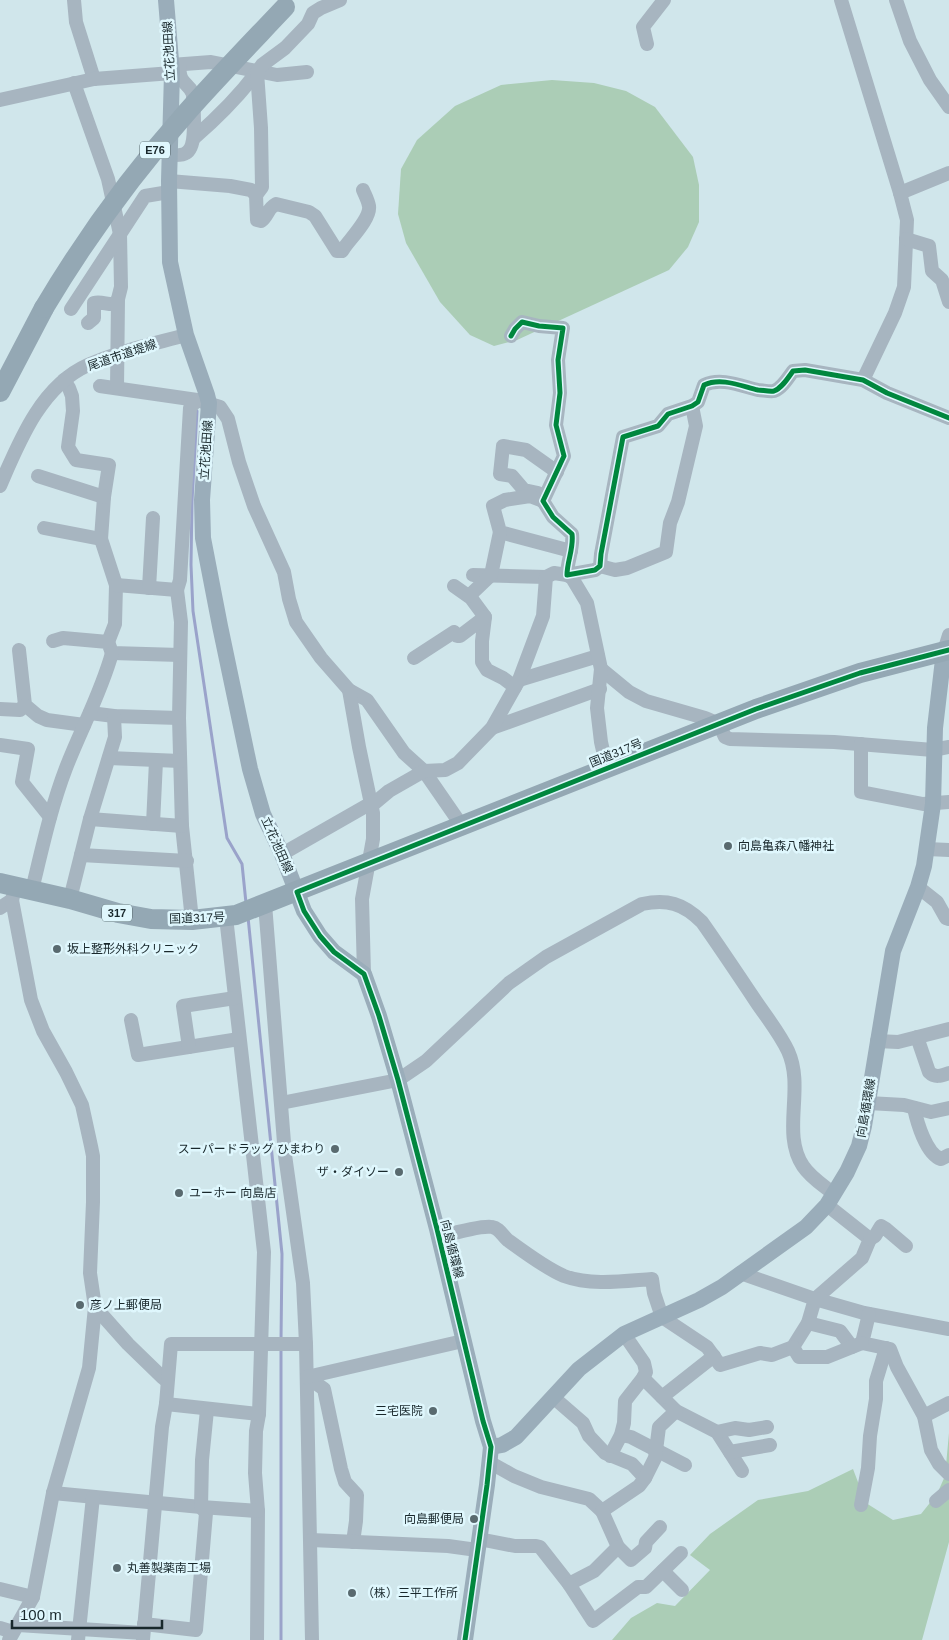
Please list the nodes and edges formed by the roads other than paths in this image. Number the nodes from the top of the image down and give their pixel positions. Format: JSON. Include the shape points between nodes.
{"nodes":[{"id":1,"x":74,"y":0,"type":"edge"},
{"id":2,"x":166,"y":0,"type":"edge"},
{"id":3,"x":340,"y":0,"type":"edge"},
{"id":4,"x":664,"y":0,"type":"edge"},
{"id":5,"x":841,"y":0,"type":"edge"},
{"id":6,"x":896,"y":0,"type":"edge"},
{"id":7,"x":288,"y":3,"type":"edge"},
{"id":8,"x":647,"y":44,"type":"dead end"},
{"id":9,"x":174,"y":68,"type":"junction"},
{"id":10,"x":257,"y":72,"type":"junction"},
{"id":11,"x":307,"y":72,"type":"dead end"},
{"id":12,"x":94,"y":79,"type":"junction"},
{"id":13,"x":74,"y":83,"type":"junction"},
{"id":14,"x":0,"y":100,"type":"edge"},
{"id":15,"x":949,"y":107,"type":"edge"},
{"id":16,"x":194,"y":138,"type":"junction"},
{"id":17,"x":170,"y":155,"type":"junction"},
{"id":18,"x":949,"y":173,"type":"edge"},
{"id":19,"x":169,"y":187,"type":"junction"},
{"id":20,"x":363,"y":190,"type":"dead end"},
{"id":21,"x":900,"y":193,"type":"junction"},
{"id":22,"x":256,"y":195,"type":"junction"},
{"id":23,"x":120,"y":234,"type":"junction"},
{"id":24,"x":906,"y":239,"type":"junction"},
{"id":25,"x":118,"y":299,"type":"junction"},
{"id":26,"x":949,"y":302,"type":"edge"},
{"id":27,"x":71,"y":309,"type":"dead end"},
{"id":28,"x":88,"y":323,"type":"dead end"},
{"id":29,"x":186,"y":334,"type":"junction"},
{"id":30,"x":511,"y":336,"type":"dead end"},
{"id":31,"x":118,"y":354,"type":"junction"},
{"id":32,"x":64,"y":380,"type":"junction"},
{"id":33,"x":863,"y":380,"type":"junction"},
{"id":34,"x":100,"y":386,"type":"dead end"},
{"id":35,"x":117,"y":388,"type":"junction"},
{"id":36,"x":0,"y":392,"type":"edge"},
{"id":37,"x":202,"y":402,"type":"junction"},
{"id":38,"x":692,"y":406,"type":"junction"},
{"id":39,"x":949,"y":418,"type":"edge"},
{"id":40,"x":557,"y":472,"type":"junction"},
{"id":41,"x":38,"y":476,"type":"dead end"},
{"id":42,"x":0,"y":486,"type":"edge"},
{"id":43,"x":104,"y":497,"type":"junction"},
{"id":44,"x":545,"y":498,"type":"junction"},
{"id":45,"x":153,"y":518,"type":"dead end"},
{"id":46,"x":44,"y":528,"type":"dead end"},
{"id":47,"x":500,"y":532,"type":"junction"},
{"id":48,"x":101,"y":539,"type":"junction"},
{"id":49,"x":571,"y":550,"type":"junction"},
{"id":50,"x":600,"y":566,"type":"junction"},
{"id":51,"x":491,"y":575,"type":"junction"},
{"id":52,"x":567,"y":575,"type":"junction"},
{"id":53,"x":473,"y":576,"type":"dead end"},
{"id":54,"x":546,"y":578,"type":"junction"},
{"id":55,"x":116,"y":585,"type":"junction"},
{"id":56,"x":454,"y":586,"type":"dead end"},
{"id":57,"x":149,"y":588,"type":"junction"},
{"id":58,"x":177,"y":590,"type":"junction"},
{"id":59,"x":469,"y":596,"type":"junction"},
{"id":60,"x":485,"y":617,"type":"junction"},
{"id":61,"x":53,"y":641,"type":"dead end"},
{"id":62,"x":947,"y":646,"type":"edge"},
{"id":63,"x":110,"y":648,"type":"junction"},
{"id":64,"x":19,"y":650,"type":"dead end"},
{"id":65,"x":180,"y":655,"type":"junction"},
{"id":66,"x":414,"y":658,"type":"dead end"},
{"id":67,"x":599,"y":662,"type":"junction"},
{"id":68,"x":517,"y":683,"type":"junction"},
{"id":69,"x":600,"y":689,"type":"junction"},
{"id":70,"x":349,"y":690,"type":"junction"},
{"id":71,"x":25,"y":705,"type":"junction"},
{"id":72,"x":0,"y":709,"type":"edge"},
{"id":73,"x":114,"y":716,"type":"junction"},
{"id":74,"x":179,"y":718,"type":"junction"},
{"id":75,"x":87,"y":719,"type":"junction"},
{"id":76,"x":719,"y":724,"type":"junction"},
{"id":77,"x":492,"y":728,"type":"junction"},
{"id":78,"x":861,"y":744,"type":"junction"},
{"id":79,"x":0,"y":745,"type":"edge"},
{"id":80,"x":941,"y":749,"type":"edge"},
{"id":81,"x":109,"y":758,"type":"junction"},
{"id":82,"x":156,"y":761,"type":"junction"},
{"id":83,"x":180,"y":761,"type":"junction"},
{"id":84,"x":607,"y":768,"type":"junction"},
{"id":85,"x":424,"y":771,"type":"junction"},
{"id":86,"x":949,"y":802,"type":"edge"},
{"id":87,"x":932,"y":804,"type":"junction"},
{"id":88,"x":371,"y":806,"type":"junction"},
{"id":89,"x":50,"y":816,"type":"junction"},
{"id":90,"x":90,"y":819,"type":"junction"},
{"id":91,"x":153,"y":824,"type":"junction"},
{"id":92,"x":182,"y":826,"type":"junction"},
{"id":93,"x":462,"y":826,"type":"junction"},
{"id":94,"x":927,"y":849,"type":"junction"},
{"id":95,"x":949,"y":850,"type":"edge"},
{"id":96,"x":282,"y":854,"type":"junction"},
{"id":97,"x":81,"y":855,"type":"junction"},
{"id":98,"x":187,"y":861,"type":"junction"},
{"id":99,"x":368,"y":863,"type":"junction"},
{"id":100,"x":918,"y":886,"type":"junction"},
{"id":101,"x":15,"y":890,"type":"edge"},
{"id":102,"x":297,"y":892,"type":"junction"},
{"id":103,"x":70,"y":899,"type":"junction"},
{"id":104,"x":261,"y":906,"type":"junction"},
{"id":105,"x":0,"y":908,"type":"edge"},
{"id":106,"x":231,"y":916,"type":"junction"},
{"id":107,"x":949,"y":919,"type":"edge"},
{"id":108,"x":192,"y":920,"type":"junction"},
{"id":109,"x":364,"y":974,"type":"junction"},
{"id":110,"x":235,"y":998,"type":"junction"},
{"id":111,"x":131,"y":1020,"type":"dead end"},
{"id":112,"x":949,"y":1029,"type":"edge"},
{"id":113,"x":917,"y":1037,"type":"junction"},
{"id":114,"x":240,"y":1040,"type":"junction"},
{"id":115,"x":877,"y":1041,"type":"junction"},
{"id":116,"x":189,"y":1047,"type":"junction"},
{"id":117,"x":949,"y":1073,"type":"edge"},
{"id":118,"x":398,"y":1080,"type":"junction"},
{"id":119,"x":281,"y":1103,"type":"junction"},
{"id":120,"x":868,"y":1103,"type":"junction"},
{"id":121,"x":914,"y":1108,"type":"junction"},
{"id":122,"x":949,"y":1108,"type":"edge"},
{"id":123,"x":949,"y":1155,"type":"edge"},
{"id":124,"x":831,"y":1199,"type":"junction"},
{"id":125,"x":439,"y":1236,"type":"junction"},
{"id":126,"x":870,"y":1239,"type":"junction"},
{"id":127,"x":906,"y":1246,"type":"dead end"},
{"id":128,"x":740,"y":1274,"type":"junction"},
{"id":129,"x":815,"y":1299,"type":"junction"},
{"id":130,"x":94,"y":1307,"type":"junction"},
{"id":131,"x":869,"y":1314,"type":"junction"},
{"id":132,"x":662,"y":1317,"type":"junction"},
{"id":133,"x":808,"y":1323,"type":"junction"},
{"id":134,"x":949,"y":1329,"type":"edge"},
{"id":135,"x":624,"y":1334,"type":"junction"},
{"id":136,"x":463,"y":1341,"type":"junction"},
{"id":137,"x":261,"y":1345,"type":"junction"},
{"id":138,"x":302,"y":1345,"type":"junction"},
{"id":139,"x":857,"y":1345,"type":"junction"},
{"id":140,"x":793,"y":1347,"type":"junction"},
{"id":141,"x":886,"y":1348,"type":"junction"},
{"id":142,"x":714,"y":1356,"type":"junction"},
{"id":143,"x":307,"y":1377,"type":"junction"},
{"id":144,"x":643,"y":1378,"type":"junction"},
{"id":145,"x":167,"y":1381,"type":"junction"},
{"id":146,"x":554,"y":1397,"type":"junction"},
{"id":147,"x":662,"y":1397,"type":"junction"},
{"id":148,"x":949,"y":1403,"type":"edge"},
{"id":149,"x":166,"y":1404,"type":"junction"},
{"id":150,"x":207,"y":1410,"type":"junction"},
{"id":151,"x":676,"y":1411,"type":"junction"},
{"id":152,"x":259,"y":1414,"type":"junction"},
{"id":153,"x":924,"y":1416,"type":"junction"},
{"id":154,"x":767,"y":1427,"type":"dead end"},
{"id":155,"x":718,"y":1432,"type":"junction"},
{"id":156,"x":621,"y":1435,"type":"junction"},
{"id":157,"x":770,"y":1445,"type":"dead end"},
{"id":158,"x":656,"y":1450,"type":"junction"},
{"id":159,"x":730,"y":1452,"type":"junction"},
{"id":160,"x":490,"y":1455,"type":"junction"},
{"id":161,"x":610,"y":1456,"type":"junction"},
{"id":162,"x":685,"y":1464,"type":"dead end"},
{"id":163,"x":742,"y":1471,"type":"dead end"},
{"id":164,"x":949,"y":1474,"type":"edge"},
{"id":165,"x":645,"y":1478,"type":"junction"},
{"id":166,"x":949,"y":1490,"type":"edge"},
{"id":167,"x":54,"y":1493,"type":"junction"},
{"id":168,"x":93,"y":1497,"type":"junction"},
{"id":169,"x":936,"y":1501,"type":"dead end"},
{"id":170,"x":155,"y":1503,"type":"junction"},
{"id":171,"x":861,"y":1505,"type":"dead end"},
{"id":172,"x":201,"y":1508,"type":"junction"},
{"id":173,"x":258,"y":1511,"type":"junction"},
{"id":174,"x":602,"y":1511,"type":"junction"},
{"id":175,"x":660,"y":1527,"type":"dead end"},
{"id":176,"x":311,"y":1540,"type":"junction"},
{"id":177,"x":353,"y":1542,"type":"junction"},
{"id":178,"x":478,"y":1544,"type":"junction"},
{"id":179,"x":618,"y":1547,"type":"junction"},
{"id":180,"x":681,"y":1553,"type":"dead end"},
{"id":181,"x":663,"y":1570,"type":"junction"},
{"id":182,"x":569,"y":1584,"type":"junction"},
{"id":183,"x":0,"y":1589,"type":"edge"},
{"id":184,"x":682,"y":1590,"type":"dead end"},
{"id":185,"x":33,"y":1597,"type":"junction"},
{"id":186,"x":10,"y":1631,"type":"edge"},
{"id":187,"x":143,"y":1632,"type":"edge"},
{"id":188,"x":78,"y":1634,"type":"edge"},
{"id":189,"x":257,"y":1640,"type":"edge"},
{"id":190,"x":312,"y":1640,"type":"edge"},
{"id":191,"x":465,"y":1640,"type":"edge"}],
"edges":[{"from":1,"to":12,"type":"street","via":[[76,22]]},
{"from":2,"to":9,"type":"main road","name":"立花池田線"},
{"from":3,"to":10,"type":"street","via":[[313,13],[308,24]]},
{"from":4,"to":8,"type":"street","via":[[644,27]]},
{"from":5,"to":21,"type":"street"},
{"from":6,"to":15,"type":"street","via":[[910,41],[930,80]]},
{"from":7,"to":36,"type":"highway","number":"E76","bridge":true,"via":[[186,113],[109,208],[44,308]]},
{"from":9,"to":10,"type":"street","via":[[211,62]]},
{"from":9,"to":12,"type":"street"},
{"from":9,"to":16,"type":"street","via":[[193,94]]},
{"from":9,"to":17,"type":"main road","name":"立花池田線"},
{"from":10,"to":11,"type":"street"},
{"from":10,"to":16,"type":"street"},
{"from":10,"to":22,"type":"street","via":[[262,187]]},
{"from":12,"to":13,"type":"street"},
{"from":13,"to":14,"type":"street"},
{"from":13,"to":23,"type":"street","via":[[108,179]]},
{"from":16,"to":17,"type":"street","via":[[188,152]]},
{"from":17,"to":19,"type":"main road","name":"立花池田線"},
{"from":18,"to":21,"type":"street"},
{"from":19,"to":22,"type":"street","via":[[230,186],[251,190]]},
{"from":19,"to":23,"type":"street","via":[[145,196]]},
{"from":19,"to":29,"type":"main road","name":"立花池田線","via":[[170,262]]},
{"from":20,"to":22,"type":"street","via":[[369,212],[342,251],[337,251],[315,216],[309,212],[276,204],[265,218],[257,220]]},
{"from":21,"to":24,"type":"street","via":[[907,220]]},
{"from":23,"to":25,"type":"street","via":[[121,287]]},
{"from":23,"to":27,"type":"street"},
{"from":24,"to":26,"type":"street","via":[[929,246],[932,270],[942,280]]},
{"from":24,"to":33,"type":"street","via":[[904,287]]},
{"from":25,"to":28,"type":"street","via":[[115,304],[94,303],[94,318]]},
{"from":25,"to":31,"type":"street"},
{"from":29,"to":31,"type":"street","name":"尾道市道堤線"},
{"from":29,"to":37,"type":"main road","name":"立花池田線","via":[[207,394]]},
{"from":30,"to":40,"type":"street","via":[[522,322],[563,328],[558,360],[560,393],[556,425],[564,456]]},
{"from":31,"to":32,"type":"street","name":"尾道市道堤線","via":[[86,366]]},
{"from":31,"to":35,"type":"street"},
{"from":32,"to":42,"type":"street","name":"尾道市道堤線","via":[[32,421]]},
{"from":32,"to":43,"type":"street","via":[[72,396],[73,411],[68,447],[76,460],[109,465]]},
{"from":33,"to":38,"type":"street","via":[[793,371],[774,391],[713,381],[704,385],[698,402]]},
{"from":33,"to":39,"type":"street","via":[[887,394]]},
{"from":34,"to":35,"type":"street"},
{"from":35,"to":37,"type":"street"},
{"from":37,"to":58,"type":"street","via":[[190,408]]},
{"from":37,"to":70,"type":"street","via":[[220,407],[228,419],[254,506],[284,572],[296,622]]},
{"from":37,"to":96,"type":"main road","name":"立花池田線","via":[[203,538],[250,769],[263,814]]},
{"from":38,"to":50,"type":"street","via":[[668,414],[658,426],[623,437]]},
{"from":38,"to":50,"type":"street","via":[[696,426],[670,523],[666,552],[627,568],[615,570]]},
{"from":40,"to":44,"type":"street"},
{"from":40,"to":44,"type":"street","via":[[526,450],[503,446],[500,474],[512,476],[524,490]]},
{"from":41,"to":43,"type":"street"},
{"from":43,"to":48,"type":"street"},
{"from":44,"to":47,"type":"street","via":[[530,496],[505,500],[493,506]]},
{"from":44,"to":49,"type":"street","via":[[553,517],[572,534]]},
{"from":45,"to":57,"type":"street"},
{"from":46,"to":48,"type":"street"},
{"from":47,"to":49,"type":"street"},
{"from":47,"to":51,"type":"street"},
{"from":48,"to":55,"type":"street"},
{"from":49,"to":52,"type":"street"},
{"from":50,"to":52,"type":"street","via":[[595,570]]},
{"from":51,"to":53,"type":"street"},
{"from":51,"to":54,"type":"street"},
{"from":51,"to":59,"type":"street"},
{"from":52,"to":54,"type":"street","via":[[554,573]]},
{"from":52,"to":67,"type":"street","via":[[587,603]]},
{"from":54,"to":68,"type":"street","via":[[543,616]]},
{"from":55,"to":57,"type":"street"},
{"from":55,"to":63,"type":"street","via":[[115,624]]},
{"from":56,"to":59,"type":"street"},
{"from":57,"to":58,"type":"street"},
{"from":58,"to":65,"type":"street","via":[[181,622]]},
{"from":59,"to":60,"type":"street"},
{"from":60,"to":66,"type":"street","via":[[460,636],[454,632]]},
{"from":60,"to":68,"type":"street","via":[[482,662],[487,670]]},
{"from":61,"to":63,"type":"street","via":[[63,638]]},
{"from":62,"to":76,"type":"highway","name":"国道317号","number":"317","via":[[860,673]]},
{"from":62,"to":80,"type":"main road","name":"向島循環線"},
{"from":63,"to":65,"type":"street"},
{"from":63,"to":75,"type":"street","via":[[106,673]]},
{"from":64,"to":71,"type":"street"},
{"from":65,"to":74,"type":"street"},
{"from":67,"to":68,"type":"street"},
{"from":67,"to":69,"type":"street"},
{"from":67,"to":76,"type":"street","via":[[629,692],[646,701]]},
{"from":68,"to":77,"type":"street"},
{"from":69,"to":77,"type":"street"},
{"from":69,"to":84,"type":"street","via":[[597,708]]},
{"from":70,"to":85,"type":"street","via":[[367,700],[404,753]]},
{"from":70,"to":88,"type":"street"},
{"from":71,"to":72,"type":"street","via":[[20,710]]},
{"from":71,"to":75,"type":"street","via":[[47,720]]},
{"from":73,"to":74,"type":"street"},
{"from":73,"to":75,"type":"street"},
{"from":73,"to":81,"type":"street","via":[[115,737]]},
{"from":74,"to":83,"type":"street"},
{"from":75,"to":89,"type":"street"},
{"from":76,"to":78,"type":"street","via":[[725,737],[730,739]]},
{"from":76,"to":84,"type":"highway","name":"国道317号","number":"317"},
{"from":77,"to":85,"type":"street","via":[[458,763],[445,770]]},
{"from":78,"to":80,"type":"street"},
{"from":78,"to":87,"type":"street","via":[[861,792]]},
{"from":79,"to":89,"type":"street","via":[[28,749],[22,782]]},
{"from":80,"to":87,"type":"main road","name":"向島循環線"},
{"from":81,"to":82,"type":"street"},
{"from":81,"to":90,"type":"street"},
{"from":82,"to":83,"type":"street"},
{"from":82,"to":91,"type":"street"},
{"from":83,"to":92,"type":"street"},
{"from":84,"to":93,"type":"highway","name":"国道317号","number":"317"},
{"from":85,"to":88,"type":"street"},
{"from":85,"to":93,"type":"street"},
{"from":86,"to":87,"type":"street"},
{"from":87,"to":94,"type":"main road","name":"向島循環線"},
{"from":88,"to":96,"type":"street"},
{"from":88,"to":99,"type":"street","via":[[373,839]]},
{"from":89,"to":101,"type":"street"},
{"from":90,"to":91,"type":"street"},
{"from":90,"to":97,"type":"street"},
{"from":91,"to":92,"type":"street"},
{"from":92,"to":98,"type":"street"},
{"from":93,"to":99,"type":"highway","name":"国道317号","number":"317"},
{"from":94,"to":95,"type":"street"},
{"from":94,"to":100,"type":"main road","name":"向島循環線"},
{"from":96,"to":102,"type":"main road","name":"立花池田線"},
{"from":97,"to":98,"type":"street"},
{"from":97,"to":103,"type":"street"},
{"from":98,"to":108,"type":"street"},
{"from":99,"to":102,"type":"highway","name":"国道317号","number":"317"},
{"from":99,"to":109,"type":"street","via":[[362,899]]},
{"from":100,"to":107,"type":"street","via":[[937,902]]},
{"from":100,"to":115,"type":"main road","name":"向島循環線","via":[[893,951]]},
{"from":101,"to":103,"type":"highway","name":"国道317号","number":"317"},
{"from":101,"to":105,"type":"street"},
{"from":101,"to":130,"type":"street","via":[[31,1000],[43,1031],[82,1105],[93,1156],[90,1273]]},
{"from":102,"to":104,"type":"highway","name":"国道317号","number":"317"},
{"from":102,"to":109,"type":"main road","via":[[304,911],[320,936],[334,952]]},
{"from":103,"to":108,"type":"highway","name":"国道317号","number":"317","via":[[151,919]]},
{"from":104,"to":106,"type":"highway","name":"国道317号","number":"317"},
{"from":104,"to":119,"type":"street"},
{"from":106,"to":108,"type":"highway","name":"国道317号","number":"317"},
{"from":106,"to":110,"type":"street"},
{"from":109,"to":118,"type":"main road","name":"向島循環線"},
{"from":110,"to":114,"type":"street"},
{"from":110,"to":116,"type":"street","via":[[183,1006]]},
{"from":111,"to":116,"type":"street","via":[[138,1055]]},
{"from":112,"to":113,"type":"street"},
{"from":113,"to":115,"type":"street","via":[[898,1042]]},
{"from":113,"to":117,"type":"street","via":[[929,1072],[940,1076]]},
{"from":114,"to":116,"type":"street"},
{"from":114,"to":137,"type":"street","via":[[264,1252]]},
{"from":115,"to":120,"type":"main road","name":"向島循環線"},
{"from":118,"to":119,"type":"street"},
{"from":118,"to":124,"type":"street","via":[[426,1061],[508,983],[546,957],[642,904],[668,902],[692,912],[702,922],[789,1052],[796,1084],[793,1136],[797,1155]]},
{"from":118,"to":125,"type":"main road","name":"向島循環線"},
{"from":119,"to":138,"type":"street","via":[[303,1283]]},
{"from":120,"to":121,"type":"street"},
{"from":120,"to":124,"type":"main road","name":"向島循環線","via":[[859,1146]]},
{"from":121,"to":122,"type":"street","via":[[930,1112]]},
{"from":121,"to":123,"type":"street","via":[[926,1144],[936,1158]]},
{"from":124,"to":126,"type":"street"},
{"from":124,"to":128,"type":"main road","name":"向島循環線","via":[[806,1227]]},
{"from":125,"to":132,"type":"street","via":[[491,1226],[563,1276],[592,1281],[652,1279]]},
{"from":125,"to":136,"type":"main road","name":"向島循環線"},
{"from":126,"to":127,"type":"street","via":[[881,1226]]},
{"from":126,"to":129,"type":"street","via":[[862,1258]]},
{"from":128,"to":129,"type":"street"},
{"from":128,"to":132,"type":"main road","name":"向島循環線","via":[[699,1300]]},
{"from":129,"to":131,"type":"street"},
{"from":129,"to":133,"type":"street"},
{"from":130,"to":145,"type":"street"},
{"from":130,"to":167,"type":"street","via":[[89,1368]]},
{"from":131,"to":134,"type":"street"},
{"from":131,"to":139,"type":"street"},
{"from":132,"to":135,"type":"main road","name":"向島循環線"},
{"from":132,"to":142,"type":"street"},
{"from":133,"to":139,"type":"street","via":[[840,1331]]},
{"from":133,"to":140,"type":"street"},
{"from":135,"to":144,"type":"street","via":[[644,1363],[646,1372]]},
{"from":135,"to":146,"type":"main road","name":"向島循環線","via":[[579,1369]]},
{"from":136,"to":143,"type":"street"},
{"from":136,"to":160,"type":"main road","name":"向島循環線"},
{"from":137,"to":138,"type":"street"},
{"from":137,"to":145,"type":"street","via":[[171,1344]]},
{"from":137,"to":152,"type":"street"},
{"from":138,"to":143,"type":"street"},
{"from":139,"to":140,"type":"street","via":[[827,1357],[799,1357]]},
{"from":139,"to":141,"type":"street"},
{"from":140,"to":142,"type":"street","via":[[772,1355],[760,1353],[720,1365]]},
{"from":141,"to":153,"type":"street","via":[[890,1349],[896,1367]]},
{"from":141,"to":171,"type":"street","via":[[876,1381],[868,1468]]},
{"from":142,"to":147,"type":"street"},
{"from":143,"to":176,"type":"street"},
{"from":143,"to":177,"type":"street","via":[[324,1389],[345,1482],[357,1495]]},
{"from":144,"to":147,"type":"street"},
{"from":144,"to":156,"type":"street","via":[[625,1401]]},
{"from":145,"to":149,"type":"street"},
{"from":146,"to":160,"type":"main road","name":"向島循環線","via":[[516,1437]]},
{"from":146,"to":161,"type":"street","via":[[583,1423],[589,1436]]},
{"from":147,"to":151,"type":"street"},
{"from":148,"to":153,"type":"street"},
{"from":149,"to":150,"type":"street"},
{"from":149,"to":170,"type":"street"},
{"from":150,"to":152,"type":"street"},
{"from":150,"to":172,"type":"street"},
{"from":151,"to":155,"type":"street"},
{"from":151,"to":158,"type":"street","via":[[659,1427]]},
{"from":152,"to":173,"type":"street","via":[[255,1473]]},
{"from":153,"to":164,"type":"street","via":[[931,1450]]},
{"from":154,"to":155,"type":"street"},
{"from":155,"to":159,"type":"street"},
{"from":156,"to":158,"type":"street"},
{"from":156,"to":161,"type":"street"},
{"from":157,"to":159,"type":"street"},
{"from":158,"to":162,"type":"street"},
{"from":158,"to":165,"type":"street"},
{"from":159,"to":163,"type":"street"},
{"from":160,"to":174,"type":"street","via":[[514,1476],[541,1487],[589,1499]]},
{"from":160,"to":178,"type":"main road","name":"向島循環線"},
{"from":161,"to":165,"type":"street","via":[[632,1464]]},
{"from":165,"to":174,"type":"street","via":[[639,1486]]},
{"from":166,"to":169,"type":"street"},
{"from":167,"to":168,"type":"street"},
{"from":167,"to":185,"type":"street"},
{"from":168,"to":170,"type":"street"},
{"from":168,"to":188,"type":"street"},
{"from":170,"to":172,"type":"street"},
{"from":170,"to":187,"type":"street"},
{"from":172,"to":173,"type":"street"},
{"from":172,"to":187,"type":"street","via":[[206,1513],[196,1630]]},
{"from":173,"to":189,"type":"street"},
{"from":174,"to":179,"type":"street"},
{"from":175,"to":179,"type":"street","via":[[646,1542],[645,1548],[631,1560]]},
{"from":176,"to":177,"type":"street"},
{"from":176,"to":190,"type":"street"},
{"from":177,"to":178,"type":"street"},
{"from":178,"to":182,"type":"street","via":[[540,1547]]},
{"from":178,"to":191,"type":"main road","name":"向島循環線"},
{"from":179,"to":182,"type":"street","via":[[594,1571]]},
{"from":180,"to":181,"type":"street"},
{"from":181,"to":182,"type":"street","via":[[646,1587],[638,1587],[593,1621]]},
{"from":181,"to":184,"type":"street"},
{"from":183,"to":185,"type":"street"},
{"from":185,"to":186,"type":"street"},
{"from":186,"to":188,"type":"street"},
{"from":187,"to":188,"type":"street"}]}
